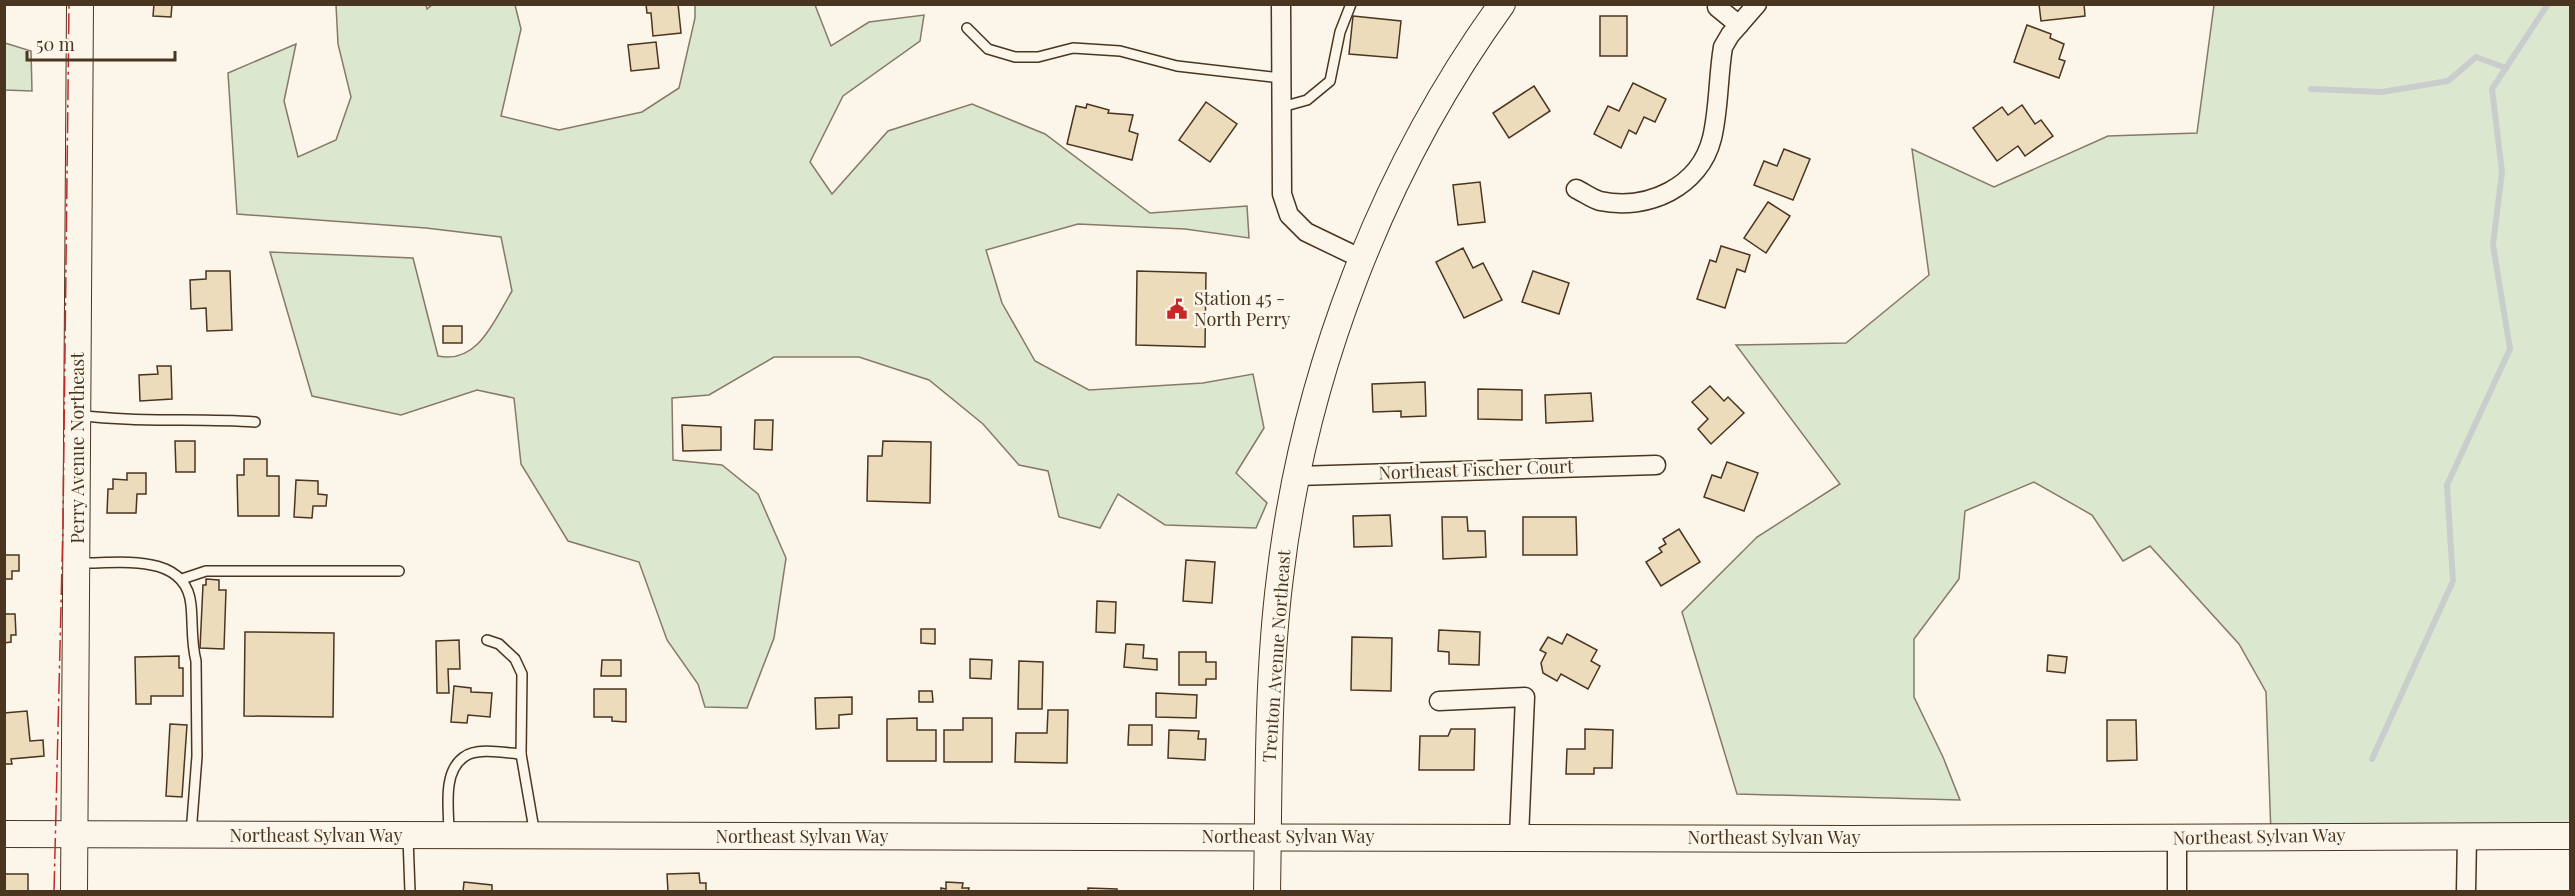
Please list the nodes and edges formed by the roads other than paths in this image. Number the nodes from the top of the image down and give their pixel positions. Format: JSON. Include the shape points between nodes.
{"nodes":[{"id":1,"x":80,"y":4,"type":"edge"},
{"id":2,"x":1281,"y":4,"type":"edge"},
{"id":3,"x":1351,"y":4,"type":"edge"},
{"id":4,"x":1502,"y":4,"type":"edge"},
{"id":5,"x":1757,"y":4,"type":"edge"},
{"id":6,"x":1717,"y":7,"type":"dead end"},
{"id":7,"x":1739,"y":25,"type":"junction"},
{"id":8,"x":968,"y":28,"type":"dead end"},
{"id":9,"x":1281,"y":78,"type":"junction"},
{"id":10,"x":1282,"y":107,"type":"junction"},
{"id":11,"x":1576,"y":189,"type":"dead end"},
{"id":12,"x":1360,"y":258,"type":"junction"},
{"id":13,"x":78,"y":415,"type":"junction"},
{"id":14,"x":255,"y":422,"type":"dead end"},
{"id":15,"x":1656,"y":465,"type":"dead end"},
{"id":16,"x":1297,"y":476,"type":"junction"},
{"id":17,"x":78,"y":563,"type":"junction"},
{"id":18,"x":399,"y":571,"type":"dead end"},
{"id":19,"x":182,"y":579,"type":"junction"},
{"id":20,"x":487,"y":640,"type":"dead end"},
{"id":21,"x":1439,"y":701,"type":"dead end"},
{"id":22,"x":521,"y":753,"type":"junction"},
{"id":23,"x":4,"y":834,"type":"edge"},
{"id":24,"x":76,"y":835,"type":"junction"},
{"id":25,"x":191,"y":836,"type":"junction"},
{"id":26,"x":2571,"y":836,"type":"edge"},
{"id":27,"x":408,"y":837,"type":"junction"},
{"id":28,"x":449,"y":837,"type":"junction"},
{"id":29,"x":536,"y":837,"type":"junction"},
{"id":30,"x":1268,"y":837,"type":"junction"},
{"id":31,"x":1519,"y":837,"type":"junction"},
{"id":32,"x":2466,"y":837,"type":"junction"},
{"id":33,"x":2177,"y":838,"type":"junction"},
{"id":34,"x":74,"y":891,"type":"edge"},
{"id":35,"x":410,"y":891,"type":"edge"},
{"id":36,"x":1268,"y":891,"type":"edge"},
{"id":37,"x":2177,"y":891,"type":"edge"},
{"id":38,"x":2466,"y":891,"type":"edge"}],
"edges":[{"from":1,"to":13,"type":"main road","name":"Perry Avenue Northeast"},
{"from":2,"to":9,"type":"street"},
{"from":3,"to":10,"type":"lane","via":[[1340,32],[1330,81],[1307,100]]},
{"from":4,"to":12,"type":"main road","name":"Trenton Avenue Northeast","via":[[1424,129]]},
{"from":5,"to":7,"type":"street"},
{"from":6,"to":7,"type":"street"},
{"from":7,"to":11,"type":"street","via":[[1724,47],[1712,138],[1702,164],[1684,184],[1661,197],[1630,202],[1599,200]]},
{"from":8,"to":9,"type":"lane","via":[[988,49],[1015,57],[1038,57],[1073,48],[1120,51],[1177,66]]},
{"from":9,"to":10,"type":"street"},
{"from":10,"to":12,"type":"street","via":[[1282,194],[1289,215],[1306,231]]},
{"from":12,"to":16,"type":"main road","name":"Trenton Avenue Northeast","via":[[1317,391]]},
{"from":13,"to":14,"type":"lane","via":[[122,421]]},
{"from":13,"to":17,"type":"main road","name":"Perry Avenue Northeast"},
{"from":15,"to":16,"type":"street","name":"Northeast Fischer Court"},
{"from":16,"to":30,"type":"main road","name":"Trenton Avenue Northeast","via":[[1283,551],[1276,620]]},
{"from":17,"to":19,"type":"lane","via":[[152,565],[169,569]]},
{"from":17,"to":24,"type":"main road","name":"Perry Avenue Northeast"},
{"from":18,"to":19,"type":"lane","via":[[206,571]]},
{"from":19,"to":25,"type":"lane","via":[[191,603],[196,661],[197,756]]},
{"from":20,"to":22,"type":"lane","via":[[499,644],[515,659],[522,674]]},
{"from":21,"to":31,"type":"street","via":[[1525,697]]},
{"from":22,"to":28,"type":"lane","via":[[476,753],[464,757],[450,778]]},
{"from":22,"to":29,"type":"lane"},
{"from":23,"to":24,"type":"main road","name":"Northeast Sylvan Way"},
{"from":24,"to":25,"type":"main road","name":"Northeast Sylvan Way"},
{"from":24,"to":34,"type":"main road","name":"Perry Avenue Northeast"},
{"from":25,"to":27,"type":"main road","name":"Northeast Sylvan Way"},
{"from":26,"to":32,"type":"main road","name":"Northeast Sylvan Way"},
{"from":27,"to":28,"type":"main road","name":"Northeast Sylvan Way"},
{"from":27,"to":35,"type":"lane"},
{"from":28,"to":29,"type":"main road","name":"Northeast Sylvan Way"},
{"from":29,"to":30,"type":"main road","name":"Northeast Sylvan Way"},
{"from":30,"to":31,"type":"main road","name":"Northeast Sylvan Way"},
{"from":30,"to":36,"type":"main road","name":"Trenton Avenue Northeast"},
{"from":31,"to":33,"type":"main road","name":"Northeast Sylvan Way"},
{"from":32,"to":33,"type":"main road","name":"Northeast Sylvan Way"},
{"from":32,"to":38,"type":"street"},
{"from":33,"to":37,"type":"street"}]}
